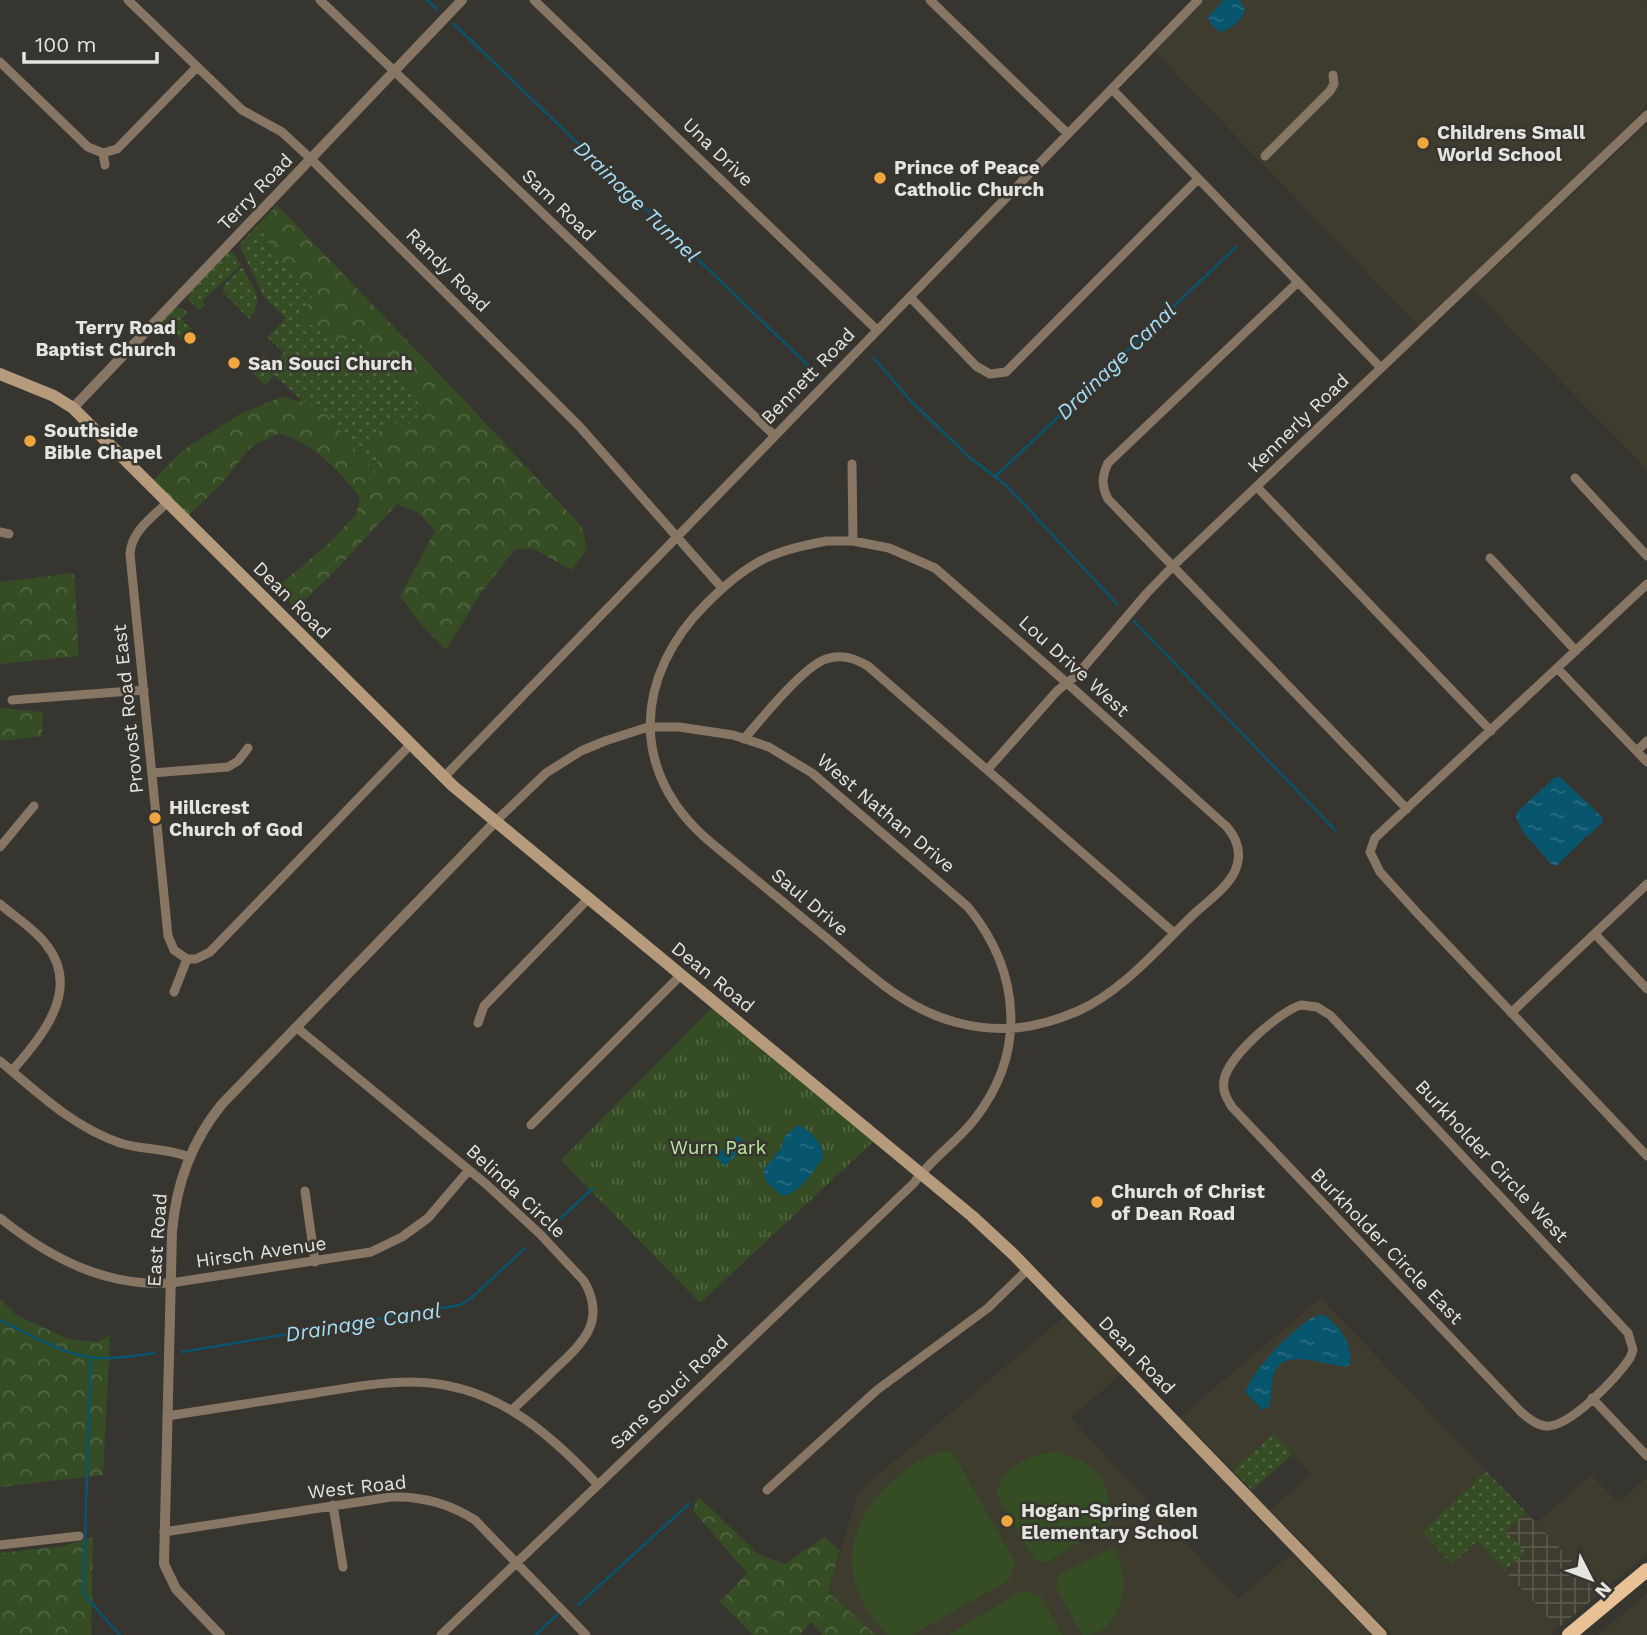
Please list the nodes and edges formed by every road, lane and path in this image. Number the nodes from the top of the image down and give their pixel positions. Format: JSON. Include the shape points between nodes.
{"nodes":[{"id":1,"x":128,"y":0,"type":"edge"},
{"id":2,"x":320,"y":0,"type":"edge"},
{"id":3,"x":463,"y":0,"type":"edge"},
{"id":4,"x":534,"y":0,"type":"edge"},
{"id":5,"x":930,"y":0,"type":"edge"},
{"id":6,"x":1198,"y":0,"type":"edge"},
{"id":7,"x":0,"y":62,"type":"edge"},
{"id":8,"x":197,"y":67,"type":"junction"},
{"id":9,"x":394,"y":72,"type":"junction"},
{"id":10,"x":1333,"y":75,"type":"dead end"},
{"id":11,"x":1112,"y":89,"type":"junction"},
{"id":12,"x":1647,"y":116,"type":"edge"},
{"id":13,"x":1069,"y":134,"type":"junction"},
{"id":14,"x":103,"y":153,"type":"junction"},
{"id":15,"x":1265,"y":156,"type":"dead end"},
{"id":16,"x":311,"y":159,"type":"junction"},
{"id":17,"x":105,"y":165,"type":"dead end"},
{"id":18,"x":1198,"y":179,"type":"junction"},
{"id":19,"x":1298,"y":282,"type":"junction"},
{"id":20,"x":909,"y":297,"type":"junction"},
{"id":21,"x":877,"y":330,"type":"junction"},
{"id":22,"x":1381,"y":368,"type":"junction"},
{"id":23,"x":0,"y":374,"type":"edge"},
{"id":24,"x":73,"y":408,"type":"junction"},
{"id":25,"x":774,"y":435,"type":"junction"},
{"id":26,"x":852,"y":464,"type":"dead end"},
{"id":27,"x":1575,"y":478,"type":"dead end"},
{"id":28,"x":1257,"y":487,"type":"junction"},
{"id":29,"x":167,"y":503,"type":"junction"},
{"id":30,"x":677,"y":536,"type":"junction"},
{"id":31,"x":853,"y":541,"type":"junction"},
{"id":32,"x":1647,"y":556,"type":"edge"},
{"id":33,"x":1490,"y":558,"type":"dead end"},
{"id":34,"x":1173,"y":566,"type":"junction"},
{"id":35,"x":1647,"y":584,"type":"edge"},
{"id":36,"x":722,"y":588,"type":"junction"},
{"id":37,"x":1576,"y":651,"type":"junction"},
{"id":38,"x":1558,"y":669,"type":"junction"},
{"id":39,"x":1067,"y":683,"type":"junction"},
{"id":40,"x":144,"y":690,"type":"junction"},
{"id":41,"x":12,"y":700,"type":"dead end"},
{"id":42,"x":648,"y":727,"type":"junction"},
{"id":43,"x":1491,"y":730,"type":"junction"},
{"id":44,"x":744,"y":738,"type":"junction"},
{"id":45,"x":1647,"y":741,"type":"edge"},
{"id":46,"x":410,"y":745,"type":"junction"},
{"id":47,"x":248,"y":748,"type":"dead end"},
{"id":48,"x":1637,"y":751,"type":"junction"},
{"id":49,"x":1647,"y":762,"type":"edge"},
{"id":50,"x":988,"y":769,"type":"junction"},
{"id":51,"x":152,"y":774,"type":"junction"},
{"id":52,"x":444,"y":778,"type":"junction"},
{"id":53,"x":34,"y":806,"type":"dead end"},
{"id":54,"x":1407,"y":809,"type":"junction"},
{"id":55,"x":495,"y":822,"type":"junction"},
{"id":56,"x":0,"y":847,"type":"edge"},
{"id":57,"x":1239,"y":859,"type":"joint"},
{"id":58,"x":1647,"y":884,"type":"edge"},
{"id":59,"x":588,"y":898,"type":"junction"},
{"id":60,"x":0,"y":905,"type":"edge"},
{"id":61,"x":1174,"y":933,"type":"junction"},
{"id":62,"x":1595,"y":933,"type":"junction"},
{"id":63,"x":187,"y":959,"type":"junction"},
{"id":64,"x":681,"y":975,"type":"junction"},
{"id":65,"x":1647,"y":989,"type":"edge"},
{"id":66,"x":174,"y":992,"type":"dead end"},
{"id":67,"x":1511,"y":1013,"type":"junction"},
{"id":68,"x":478,"y":1023,"type":"dead end"},
{"id":69,"x":296,"y":1027,"type":"junction"},
{"id":70,"x":1013,"y":1029,"type":"junction"},
{"id":71,"x":1260,"y":1034,"type":"joint"},
{"id":72,"x":0,"y":1061,"type":"edge"},
{"id":73,"x":12,"y":1071,"type":"junction"},
{"id":74,"x":531,"y":1125,"type":"dead end"},
{"id":75,"x":1647,"y":1156,"type":"edge"},
{"id":76,"x":189,"y":1157,"type":"junction"},
{"id":77,"x":469,"y":1170,"type":"junction"},
{"id":78,"x":921,"y":1174,"type":"junction"},
{"id":79,"x":305,"y":1191,"type":"dead end"},
{"id":80,"x":0,"y":1217,"type":"edge"},
{"id":81,"x":315,"y":1262,"type":"junction"},
{"id":82,"x":1028,"y":1269,"type":"junction"},
{"id":83,"x":171,"y":1283,"type":"junction"},
{"id":84,"x":1592,"y":1398,"type":"junction"},
{"id":85,"x":512,"y":1410,"type":"junction"},
{"id":86,"x":167,"y":1416,"type":"junction"},
{"id":87,"x":1647,"y":1456,"type":"edge"},
{"id":88,"x":598,"y":1485,"type":"junction"},
{"id":89,"x":767,"y":1490,"type":"dead end"},
{"id":90,"x":333,"y":1505,"type":"junction"},
{"id":91,"x":164,"y":1532,"type":"junction"},
{"id":92,"x":79,"y":1536,"type":"dead end"},
{"id":93,"x":0,"y":1545,"type":"edge"},
{"id":94,"x":516,"y":1563,"type":"junction"},
{"id":95,"x":343,"y":1567,"type":"dead end"},
{"id":96,"x":1647,"y":1570,"type":"edge"},
{"id":97,"x":220,"y":1635,"type":"edge"},
{"id":98,"x":441,"y":1635,"type":"edge"},
{"id":99,"x":586,"y":1635,"type":"edge"},
{"id":100,"x":1381,"y":1635,"type":"edge"},
{"id":101,"x":1569,"y":1635,"type":"edge"}],
"edges":[{"from":1,"to":8,"type":"street","name":"Randy Road"},
{"from":2,"to":9,"type":"street","name":"Sam Road"},
{"from":3,"to":9,"type":"street","name":"Terry Road"},
{"from":4,"to":21,"type":"street","name":"Una Drive"},
{"from":5,"to":13,"type":"street"},
{"from":6,"to":11,"type":"street","name":"Bennett Road"},
{"from":7,"to":14,"type":"street","via":[[88,147]]},
{"from":8,"to":14,"type":"street","via":[[117,149]]},
{"from":8,"to":16,"type":"street","name":"Randy Road","via":[[242,110],[282,132]]},
{"from":9,"to":16,"type":"street","name":"Terry Road"},
{"from":9,"to":25,"type":"street","name":"Sam Road"},
{"from":10,"to":15,"type":"street","via":[[1330,91]]},
{"from":11,"to":13,"type":"street","name":"Bennett Road"},
{"from":11,"to":18,"type":"street"},
{"from":12,"to":22,"type":"street","name":"Kennerly Road"},
{"from":13,"to":20,"type":"street","name":"Bennett Road"},
{"from":14,"to":17,"type":"street"},
{"from":16,"to":24,"type":"street","name":"Terry Road"},
{"from":16,"to":30,"type":"street","name":"Randy Road","via":[[580,427]]},
{"from":18,"to":19,"type":"street"},
{"from":18,"to":20,"type":"street","via":[[1006,372],[990,374],[976,366]]},
{"from":19,"to":22,"type":"street"},
{"from":19,"to":34,"type":"street","via":[[1108,463],[1102,482],[1108,499]]},
{"from":20,"to":21,"type":"street","name":"Bennett Road"},
{"from":21,"to":25,"type":"street","name":"Bennett Road"},
{"from":22,"to":28,"type":"street","name":"Kennerly Road"},
{"from":23,"to":24,"type":"main road","name":"Dean Road"},
{"from":24,"to":29,"type":"main road","name":"Dean Road"},
{"from":25,"to":30,"type":"street","name":"Bennett Road"},
{"from":26,"to":31,"type":"street"},
{"from":27,"to":32,"type":"street"},
{"from":28,"to":34,"type":"street","name":"Kennerly Road"},
{"from":28,"to":43,"type":"street"},
{"from":29,"to":40,"type":"street","name":"Provost Road East","via":[[136,533],[130,547]]},
{"from":29,"to":46,"type":"main road","name":"Dean Road"},
{"from":30,"to":36,"type":"street","name":"Randy Road"},
{"from":30,"to":52,"type":"street","name":"Bennett Road"},
{"from":31,"to":36,"type":"street","name":"Lou Drive West","via":[[789,549],[748,568]]},
{"from":31,"to":39,"type":"street","name":"Lou Drive West","via":[[905,553],[935,568]]},
{"from":33,"to":37,"type":"street"},
{"from":34,"to":39,"type":"street","name":"Kennerly Road"},
{"from":34,"to":54,"type":"street"},
{"from":35,"to":37,"type":"street"},
{"from":36,"to":42,"type":"street","name":"Lou Drive West","via":[[670,649],[658,678]]},
{"from":37,"to":38,"type":"street"},
{"from":38,"to":43,"type":"street"},
{"from":38,"to":48,"type":"street"},
{"from":39,"to":50,"type":"street","name":"Kennerly Road"},
{"from":39,"to":57,"type":"street","name":"Lou Drive West","via":[[1227,827]]},
{"from":40,"to":41,"type":"street"},
{"from":40,"to":51,"type":"street","name":"Provost Road East"},
{"from":42,"to":44,"type":"street","name":"West Nathan Drive","via":[[679,727]]},
{"from":42,"to":55,"type":"street","name":"West Nathan Drive","via":[[563,761]]},
{"from":42,"to":70,"type":"street","name":"Saul Drive","via":[[667,791],[687,821],[855,962],[920,1010],[968,1025]]},
{"from":43,"to":54,"type":"street"},
{"from":44,"to":50,"type":"street","via":[[810,669],[840,656],[868,666]]},
{"from":44,"to":70,"type":"street","name":"West Nathan Drive","via":[[812,773],[968,907],[985,929],[1001,964]]},
{"from":45,"to":48,"type":"street"},
{"from":46,"to":52,"type":"main road","name":"Dean Road"},
{"from":46,"to":63,"type":"street","via":[[210,952]]},
{"from":47,"to":51,"type":"street","via":[[228,767]]},
{"from":48,"to":49,"type":"street"},
{"from":50,"to":61,"type":"street"},
{"from":51,"to":63,"type":"street","name":"Provost Road East","via":[[169,943]]},
{"from":52,"to":55,"type":"main road","name":"Dean Road"},
{"from":53,"to":56,"type":"street"},
{"from":54,"to":67,"type":"street","via":[[1375,838],[1371,856],[1380,872]]},
{"from":55,"to":59,"type":"main road","name":"Dean Road"},
{"from":55,"to":69,"type":"street","name":"East Road"},
{"from":57,"to":61,"type":"street","name":"Saul Drive","via":[[1228,881]]},
{"from":58,"to":62,"type":"street"},
{"from":59,"to":64,"type":"main road","name":"Dean Road"},
{"from":59,"to":68,"type":"street","via":[[484,1006]]},
{"from":60,"to":73,"type":"street","via":[[43,940],[59,974],[51,1021]]},
{"from":61,"to":70,"type":"street","name":"Saul Drive","via":[[1101,999],[1061,1018]]},
{"from":62,"to":65,"type":"street"},
{"from":62,"to":67,"type":"street"},
{"from":63,"to":66,"type":"street"},
{"from":64,"to":74,"type":"street"},
{"from":64,"to":78,"type":"main road","name":"Dean Road"},
{"from":67,"to":75,"type":"street"},
{"from":69,"to":76,"type":"street","name":"East Road","via":[[222,1104]]},
{"from":69,"to":77,"type":"street","name":"Belinda Circle"},
{"from":70,"to":78,"type":"street","name":"Sans Souci Road","via":[[1000,1076],[982,1110]]},
{"from":71,"to":84,"type":"street","name":"Burkholder Circle East","via":[[1225,1074],[1224,1091],[1231,1107],[1521,1412],[1537,1423],[1553,1425],[1571,1417]]},
{"from":71,"to":84,"type":"street","name":"Burkholder Circle West","via":[[1301,1005],[1329,1015],[1621,1323],[1632,1342],[1630,1358]]},
{"from":72,"to":73,"type":"street"},
{"from":73,"to":76,"type":"street","via":[[100,1135]]},
{"from":76,"to":83,"type":"street","name":"East Road","via":[[174,1212]]},
{"from":77,"to":81,"type":"street","name":"Hirsch Avenue","via":[[439,1207],[402,1237],[371,1252]]},
{"from":77,"to":85,"type":"street","name":"Belinda Circle","via":[[549,1243],[584,1281],[593,1301],[585,1339]]},
{"from":78,"to":82,"type":"main road","name":"Dean Road"},
{"from":78,"to":88,"type":"street","name":"Sans Souci Road"},
{"from":79,"to":81,"type":"street"},
{"from":80,"to":83,"type":"street","name":"Hirsch Avenue","via":[[69,1264],[139,1283]]},
{"from":81,"to":83,"type":"street","name":"Hirsch Avenue"},
{"from":82,"to":89,"type":"street","via":[[988,1308],[892,1378]]},
{"from":82,"to":100,"type":"main road","name":"Dean Road"},
{"from":83,"to":86,"type":"street","name":"East Road"},
{"from":84,"to":87,"type":"street"},
{"from":85,"to":86,"type":"street","via":[[464,1391],[414,1382]]},
{"from":85,"to":88,"type":"street","via":[[550,1436]]},
{"from":86,"to":91,"type":"street","name":"East Road"},
{"from":88,"to":94,"type":"street","name":"Sans Souci Road"},
{"from":90,"to":91,"type":"street","name":"West Road"},
{"from":90,"to":94,"type":"street","name":"West Road","via":[[408,1496],[434,1500],[475,1520]]},
{"from":90,"to":95,"type":"street"},
{"from":91,"to":97,"type":"street","name":"East Road","via":[[164,1564],[171,1582]]},
{"from":92,"to":93,"type":"street"},
{"from":94,"to":98,"type":"street","name":"Sans Souci Road"},
{"from":94,"to":99,"type":"street","name":"West Road"},
{"from":96,"to":101,"type":"highway"}]}
